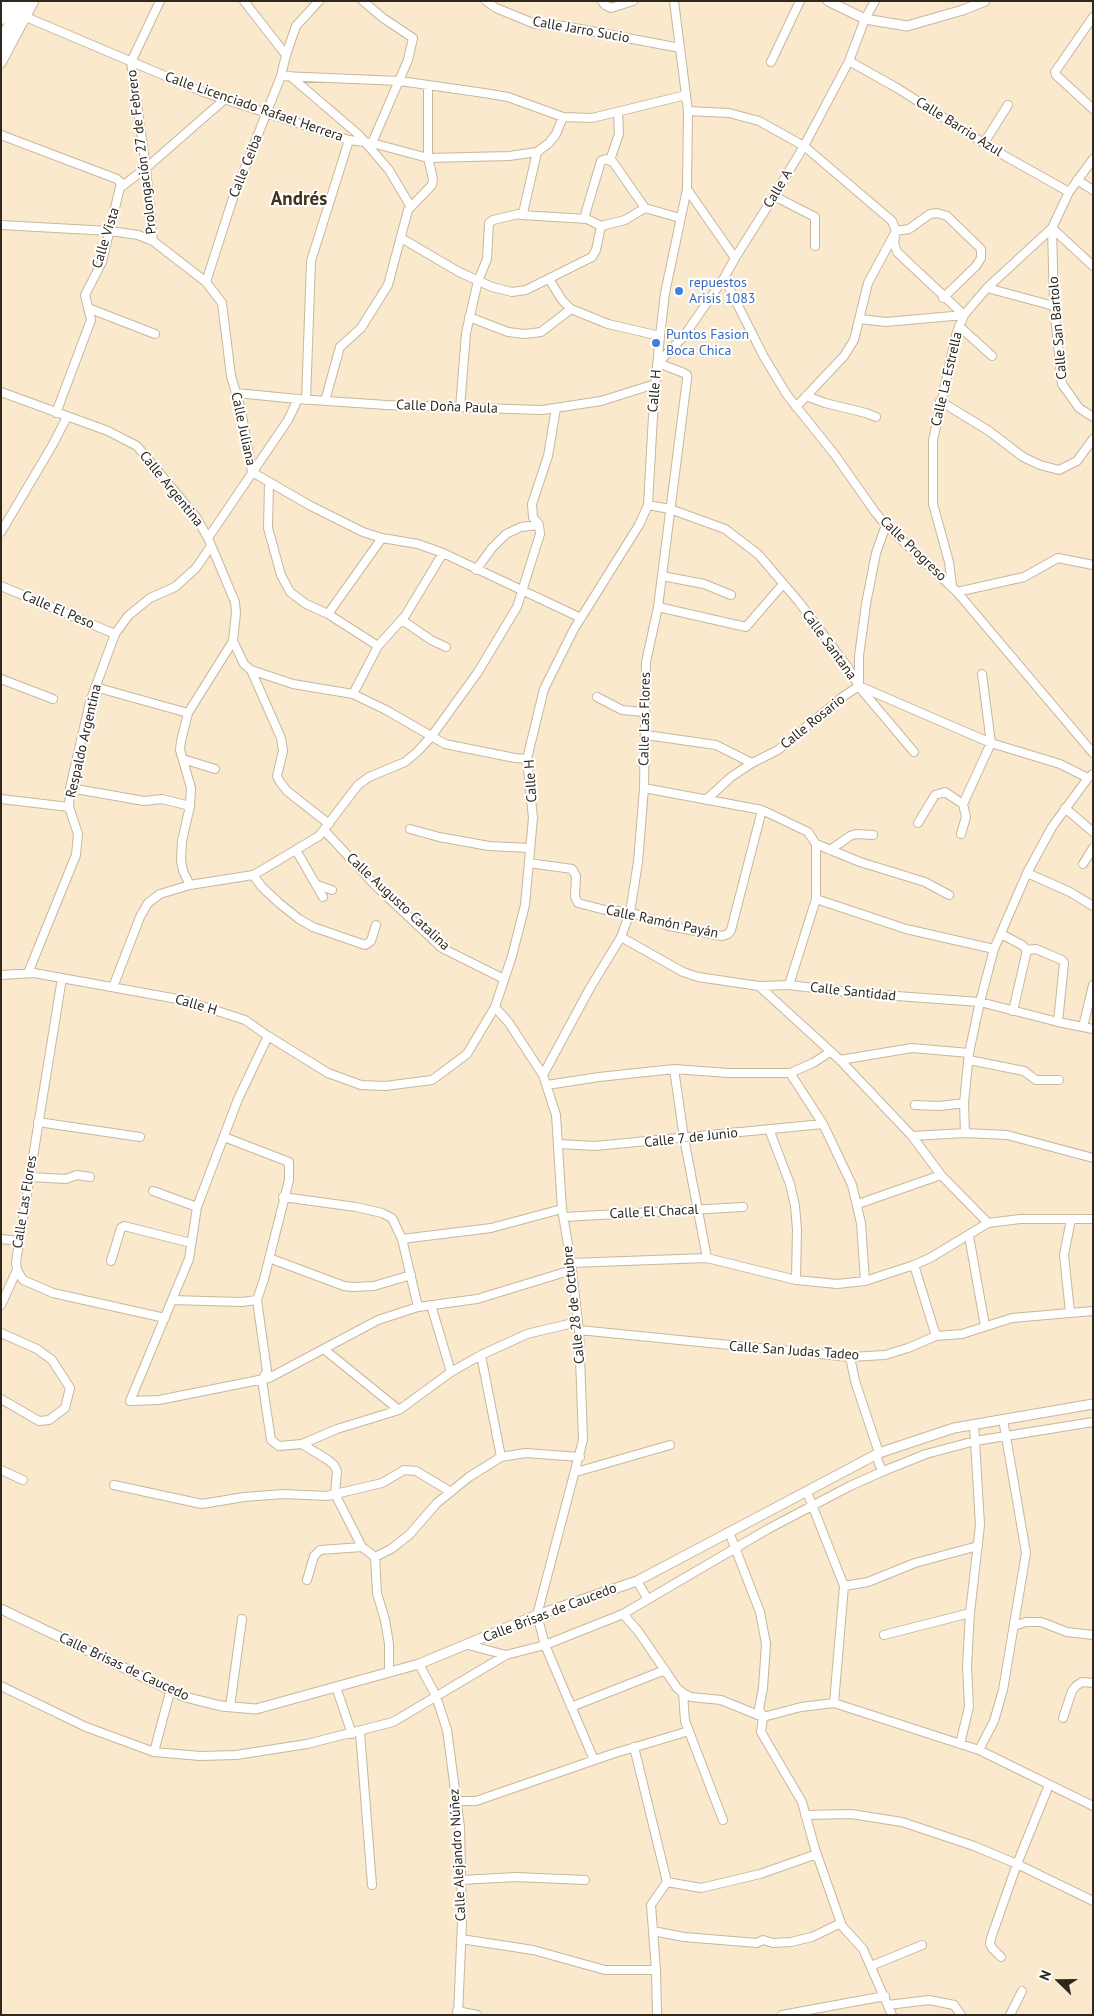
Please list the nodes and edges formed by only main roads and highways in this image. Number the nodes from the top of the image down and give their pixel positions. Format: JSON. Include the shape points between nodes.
{"nodes":[{"id":1,"x":24,"y":1,"type":"edge"},
{"id":2,"x":1,"y":46,"type":"edge"}],
"edges":[{"from":1,"to":2,"type":"highway"}]}
